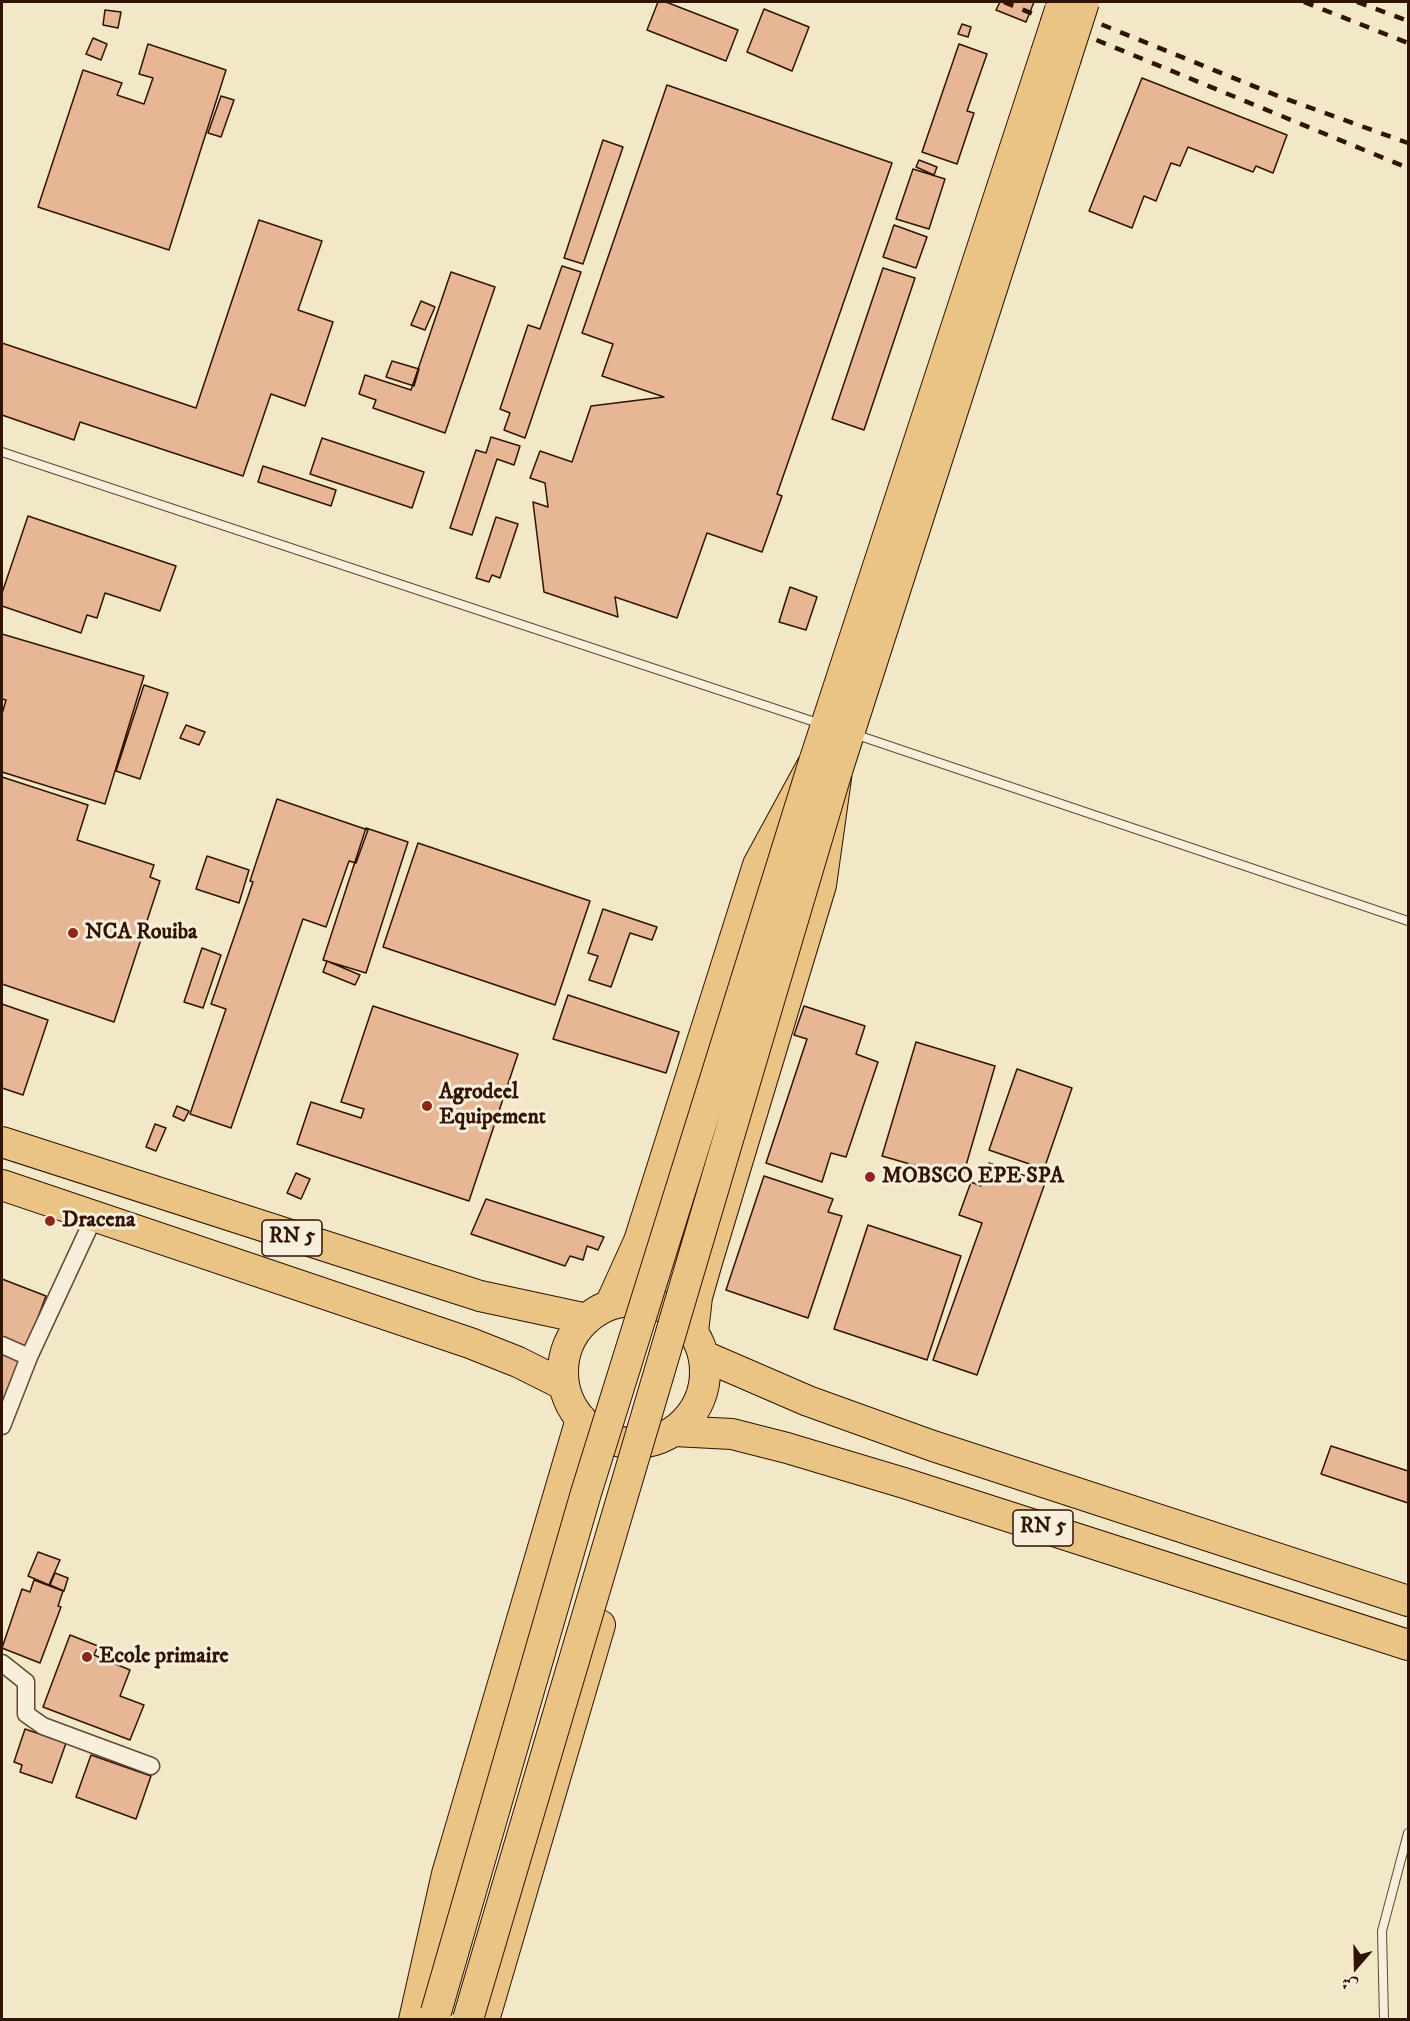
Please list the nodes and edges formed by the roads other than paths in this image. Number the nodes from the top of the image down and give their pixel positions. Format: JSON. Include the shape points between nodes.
{"nodes":[{"id":1,"x":1062,"y":2,"type":"edge"},
{"id":2,"x":1084,"y":2,"type":"edge"},
{"id":3,"x":1056,"y":56,"type":"junction"},
{"id":4,"x":2,"y":452,"type":"edge"},
{"id":5,"x":838,"y":729,"type":"junction"},
{"id":6,"x":826,"y":766,"type":"junction"},
{"id":7,"x":1408,"y":921,"type":"edge"},
{"id":8,"x":2,"y":1142,"type":"edge"},
{"id":9,"x":2,"y":1185,"type":"edge"},
{"id":10,"x":95,"y":1215,"type":"junction"},
{"id":11,"x":598,"y":1312,"type":"junction"},
{"id":12,"x":698,"y":1344,"type":"junction"},
{"id":13,"x":2,"y":1345,"type":"edge"},
{"id":14,"x":28,"y":1357,"type":"junction"},
{"id":15,"x":564,"y":1385,"type":"junction"},
{"id":16,"x":581,"y":1419,"type":"junction"},
{"id":17,"x":2,"y":1426,"type":"edge"},
{"id":18,"x":664,"y":1436,"type":"junction"},
{"id":19,"x":1408,"y":1601,"type":"edge"},
{"id":20,"x":1408,"y":1645,"type":"edge"},
{"id":21,"x":2,"y":1663,"type":"edge"},
{"id":22,"x":151,"y":1767,"type":"dead end"},
{"id":23,"x":1408,"y":1833,"type":"edge"},
{"id":24,"x":428,"y":2017,"type":"edge"},
{"id":25,"x":468,"y":2019,"type":"edge"},
{"id":26,"x":484,"y":2019,"type":"edge"},
{"id":27,"x":1384,"y":2019,"type":"edge"}],
"edges":[{"from":1,"to":3,"type":"highway","bridge":true},
{"from":2,"to":3,"type":"highway","bridge":true},
{"from":3,"to":5,"type":"highway"},
{"from":4,"to":5,"type":"lane"},
{"from":5,"to":6,"type":"highway"},
{"from":5,"to":7,"type":"lane"},
{"from":6,"to":11,"type":"highway","via":[[758,865],[639,1241]]},
{"from":6,"to":12,"type":"highway","via":[[821,885],[702,1280]]},
{"from":6,"to":24,"type":"highway","bridge":true,"via":[[586,1493]]},
{"from":6,"to":25,"type":"highway","bridge":true},
{"from":8,"to":11,"type":"highway","number":"RN 5","via":[[480,1296]]},
{"from":9,"to":10,"type":"highway","number":"RN 5"},
{"from":10,"to":14,"type":"street"},
{"from":10,"to":15,"type":"highway","number":"RN 5","via":[[470,1342]]},
{"from":11,"to":12,"type":"highway","via":[[628,1301],[656,1305],[681,1318]]},
{"from":11,"to":15,"type":"highway","via":[[575,1333],[567,1349]]},
{"from":12,"to":18,"type":"highway","via":[[705,1370],[700,1398],[694,1411]]},
{"from":12,"to":19,"type":"highway","number":"RN 5","via":[[808,1401],[933,1446]]},
{"from":13,"to":14,"type":"street"},
{"from":14,"to":17,"type":"street"},
{"from":15,"to":16,"type":"highway"},
{"from":16,"to":18,"type":"highway","via":[[596,1432],[615,1440],[634,1443]]},
{"from":16,"to":24,"type":"highway","via":[[447,1874]]},
{"from":18,"to":20,"type":"highway","number":"RN 5","via":[[732,1434],[787,1448]]},
{"from":18,"to":26,"type":"highway"},
{"from":21,"to":22,"type":"street","via":[[26,1682],[26,1714],[43,1726]]},
{"from":23,"to":27,"type":"lane","via":[[1382,1931]]}]}
